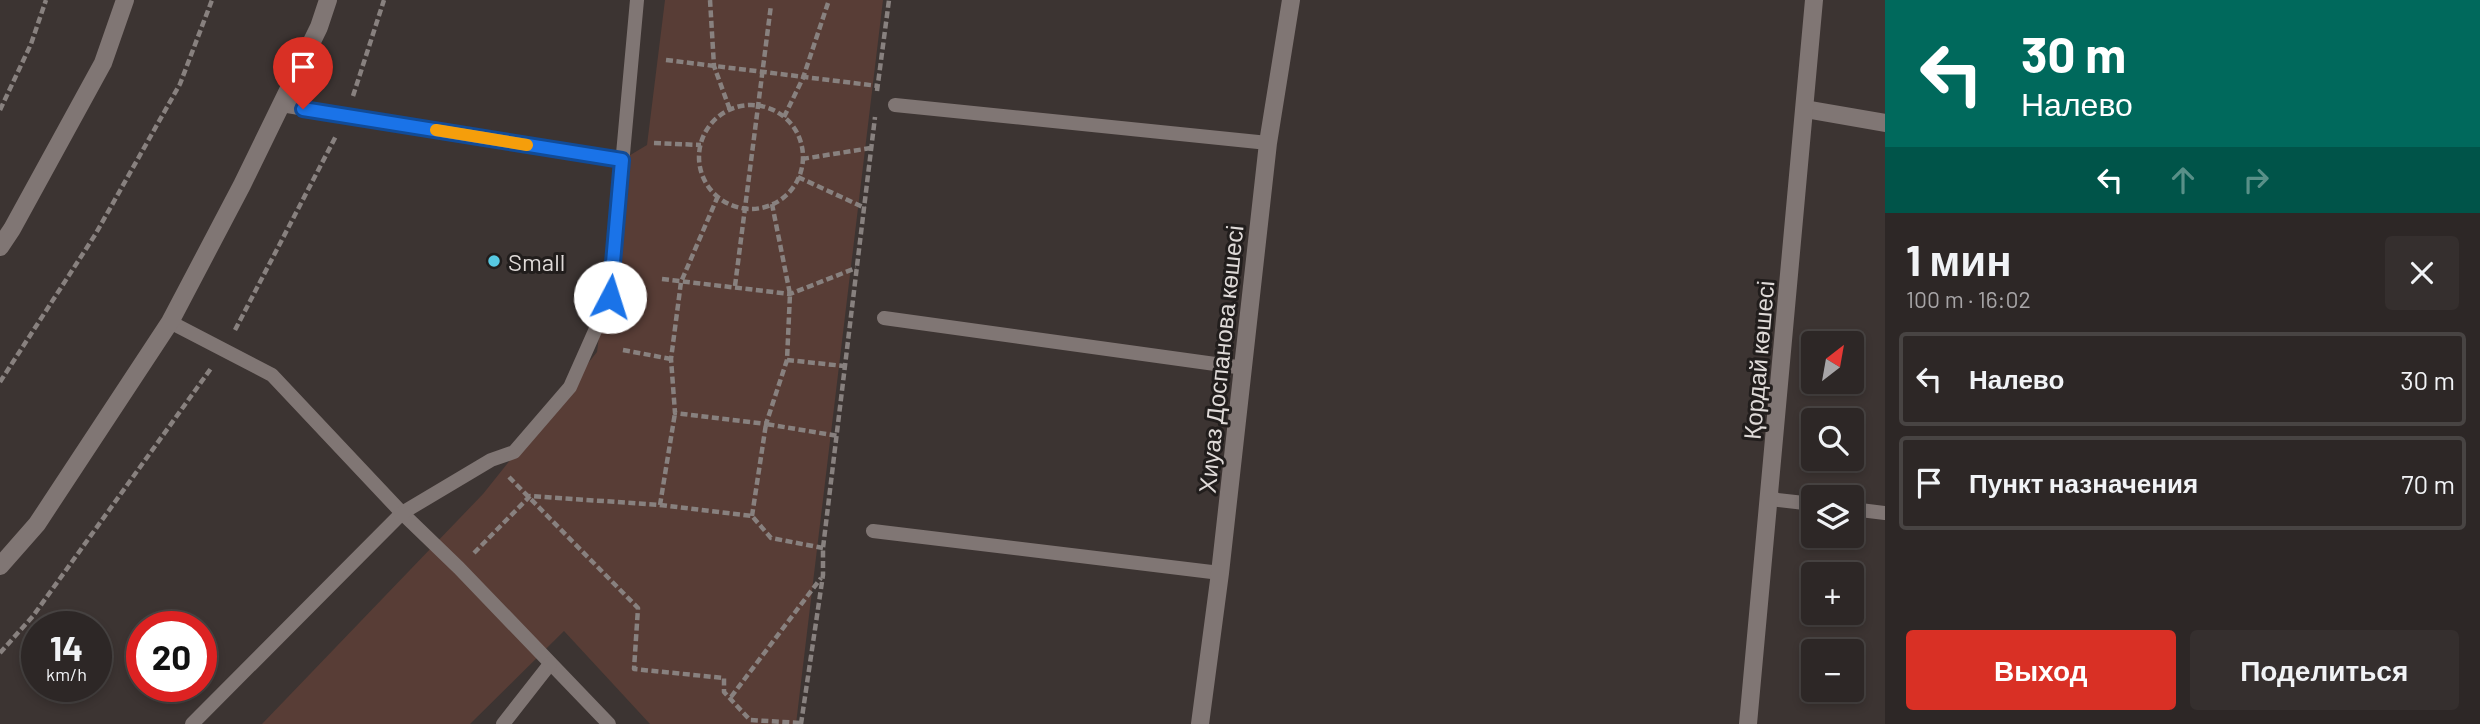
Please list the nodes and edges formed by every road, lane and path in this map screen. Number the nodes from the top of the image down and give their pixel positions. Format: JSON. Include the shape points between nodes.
{"nodes":[{"id":1,"x":46,"y":0,"type":"edge"},
{"id":2,"x":125,"y":0,"type":"edge"},
{"id":3,"x":212,"y":0,"type":"edge"},
{"id":4,"x":328,"y":0,"type":"edge"},
{"id":5,"x":637,"y":0,"type":"edge"},
{"id":6,"x":710,"y":0,"type":"edge"},
{"id":7,"x":829,"y":0,"type":"edge"},
{"id":8,"x":889,"y":0,"type":"edge"},
{"id":9,"x":1291,"y":0,"type":"edge"},
{"id":10,"x":1814,"y":0,"type":"edge"},
{"id":11,"x":771,"y":5,"type":"dead end"},
{"id":12,"x":666,"y":60,"type":"dead end"},
{"id":13,"x":714,"y":66,"type":"junction"},
{"id":14,"x":762,"y":73,"type":"junction"},
{"id":15,"x":803,"y":78,"type":"junction"},
{"id":16,"x":878,"y":86,"type":"junction"},
{"id":17,"x":876,"y":98,"type":"dead end"},
{"id":18,"x":281,"y":105,"type":"junction"},
{"id":19,"x":895,"y":105,"type":"dead end"},
{"id":20,"x":757,"y":106,"type":"junction"},
{"id":21,"x":1805,"y":109,"type":"junction"},
{"id":22,"x":0,"y":110,"type":"edge"},
{"id":23,"x":730,"y":110,"type":"junction"},
{"id":24,"x":875,"y":111,"type":"dead end"},
{"id":25,"x":783,"y":117,"type":"junction"},
{"id":26,"x":1885,"y":123,"type":"edge"},
{"id":27,"x":654,"y":143,"type":"dead end"},
{"id":28,"x":1268,"y":143,"type":"junction"},
{"id":29,"x":701,"y":145,"type":"junction"},
{"id":30,"x":872,"y":148,"type":"junction"},
{"id":31,"x":803,"y":159,"type":"junction"},
{"id":32,"x":622,"y":160,"type":"junction"},
{"id":33,"x":798,"y":177,"type":"junction"},
{"id":34,"x":718,"y":196,"type":"junction"},
{"id":35,"x":772,"y":204,"type":"junction"},
{"id":36,"x":744,"y":208,"type":"junction"},
{"id":37,"x":865,"y":208,"type":"junction"},
{"id":38,"x":0,"y":247,"type":"edge"},
{"id":39,"x":856,"y":268,"type":"junction"},
{"id":40,"x":662,"y":279,"type":"dead end"},
{"id":41,"x":681,"y":282,"type":"junction"},
{"id":42,"x":735,"y":286,"type":"junction"},
{"id":43,"x":790,"y":294,"type":"junction"},
{"id":44,"x":884,"y":318,"type":"dead end"},
{"id":45,"x":170,"y":322,"type":"junction"},
{"id":46,"x":624,"y":350,"type":"dead end"},
{"id":47,"x":671,"y":359,"type":"junction"},
{"id":48,"x":787,"y":360,"type":"junction"},
{"id":49,"x":844,"y":366,"type":"junction"},
{"id":50,"x":1244,"y":368,"type":"junction"},
{"id":51,"x":0,"y":382,"type":"edge"},
{"id":52,"x":675,"y":413,"type":"junction"},
{"id":53,"x":766,"y":424,"type":"junction"},
{"id":54,"x":838,"y":436,"type":"junction"},
{"id":55,"x":491,"y":460,"type":"junction"},
{"id":56,"x":530,"y":496,"type":"junction"},
{"id":57,"x":1770,"y":499,"type":"junction"},
{"id":58,"x":1801,"y":503,"type":"edge"},
{"id":59,"x":660,"y":505,"type":"junction"},
{"id":60,"x":1864,"y":510,"type":"edge"},
{"id":61,"x":402,"y":513,"type":"junction"},
{"id":62,"x":1885,"y":513,"type":"edge"},
{"id":63,"x":752,"y":516,"type":"junction"},
{"id":64,"x":873,"y":531,"type":"dead end"},
{"id":65,"x":823,"y":548,"type":"junction"},
{"id":66,"x":0,"y":566,"type":"edge"},
{"id":67,"x":459,"y":568,"type":"junction"},
{"id":68,"x":1220,"y":573,"type":"junction"},
{"id":69,"x":823,"y":575,"type":"junction"},
{"id":70,"x":550,"y":664,"type":"junction"},
{"id":71,"x":732,"y":698,"type":"junction"},
{"id":72,"x":801,"y":723,"type":"edge"},
{"id":73,"x":192,"y":724,"type":"edge"},
{"id":74,"x":503,"y":724,"type":"edge"},
{"id":75,"x":609,"y":724,"type":"edge"},
{"id":76,"x":1200,"y":724,"type":"edge"},
{"id":77,"x":1748,"y":724,"type":"edge"}],
"edges":[{"from":1,"to":22,"type":"path"},
{"from":2,"to":38,"type":"street","via":[[103,64]]},
{"from":3,"to":51,"type":"path","via":[[180,84],[94,235]]},
{"from":4,"to":18,"type":"street"},
{"from":5,"to":32,"type":"lane"},
{"from":6,"to":13,"type":"path"},
{"from":7,"to":15,"type":"path"},
{"from":8,"to":16,"type":"path"},
{"from":9,"to":28,"type":"street","name":"Хиуаз Доспанова көшесі"},
{"from":10,"to":21,"type":"street","name":"Қордай көшесі"},
{"from":11,"to":14,"type":"path"},
{"from":12,"to":13,"type":"path"},
{"from":13,"to":14,"type":"path"},
{"from":13,"to":23,"type":"path"},
{"from":14,"to":15,"type":"path"},
{"from":14,"to":20,"type":"path"},
{"from":15,"to":16,"type":"path"},
{"from":15,"to":25,"type":"path"},
{"from":16,"to":17,"type":"path"},
{"from":18,"to":32,"type":"lane"},
{"from":18,"to":45,"type":"street"},
{"from":19,"to":28,"type":"lane"},
{"from":20,"to":23,"type":"path"},
{"from":20,"to":25,"type":"path"},
{"from":20,"to":36,"type":"path"},
{"from":21,"to":26,"type":"street"},
{"from":21,"to":57,"type":"street","name":"Қордай көшесі"},
{"from":23,"to":29,"type":"path","via":[[714,120]]},
{"from":24,"to":30,"type":"path"},
{"from":25,"to":31,"type":"path","via":[[796,131]]},
{"from":27,"to":29,"type":"path"},
{"from":28,"to":50,"type":"street","name":"Хиуаз Доспанова көшесі"},
{"from":29,"to":34,"type":"path","via":[[702,173]]},
{"from":30,"to":31,"type":"path"},
{"from":30,"to":37,"type":"path"},
{"from":31,"to":33,"type":"path"},
{"from":32,"to":55,"type":"lane","via":[[610,297],[570,387],[514,452]]},
{"from":33,"to":35,"type":"path","via":[[788,193]]},
{"from":33,"to":37,"type":"path"},
{"from":34,"to":36,"type":"path"},
{"from":34,"to":41,"type":"path"},
{"from":35,"to":36,"type":"path"},
{"from":35,"to":43,"type":"path"},
{"from":36,"to":42,"type":"path"},
{"from":37,"to":39,"type":"path"},
{"from":39,"to":43,"type":"path"},
{"from":39,"to":49,"type":"path"},
{"from":40,"to":41,"type":"path"},
{"from":41,"to":42,"type":"path"},
{"from":41,"to":47,"type":"path"},
{"from":42,"to":43,"type":"path"},
{"from":43,"to":48,"type":"path"},
{"from":44,"to":50,"type":"lane"},
{"from":45,"to":61,"type":"lane","via":[[272,375]]},
{"from":45,"to":66,"type":"street","via":[[37,524]]},
{"from":46,"to":47,"type":"path"},
{"from":47,"to":52,"type":"path"},
{"from":48,"to":49,"type":"path"},
{"from":48,"to":53,"type":"path"},
{"from":49,"to":54,"type":"path"},
{"from":50,"to":68,"type":"street","name":"Хиуаз Доспанова көшесі"},
{"from":52,"to":53,"type":"path"},
{"from":52,"to":59,"type":"path"},
{"from":53,"to":54,"type":"path"},
{"from":53,"to":63,"type":"path"},
{"from":54,"to":65,"type":"path"},
{"from":55,"to":56,"type":"path"},
{"from":55,"to":61,"type":"lane"},
{"from":56,"to":59,"type":"path"},
{"from":56,"to":67,"type":"path"},
{"from":56,"to":71,"type":"path","via":[[638,608],[634,669],[724,678],[724,691]]},
{"from":57,"to":58,"type":"lane"},
{"from":57,"to":77,"type":"street","name":"Қордай көшесі"},
{"from":59,"to":63,"type":"path"},
{"from":60,"to":62,"type":"lane"},
{"from":61,"to":67,"type":"lane"},
{"from":61,"to":73,"type":"lane"},
{"from":63,"to":65,"type":"path","via":[[771,538]]},
{"from":64,"to":68,"type":"lane"},
{"from":65,"to":69,"type":"path"},
{"from":67,"to":70,"type":"lane"},
{"from":68,"to":76,"type":"street","name":"Хиуаз Доспанова көшесі"},
{"from":69,"to":71,"type":"path"},
{"from":69,"to":72,"type":"path"},
{"from":70,"to":74,"type":"lane"},
{"from":70,"to":75,"type":"lane"},
{"from":71,"to":72,"type":"path","via":[[750,719]]}]}
